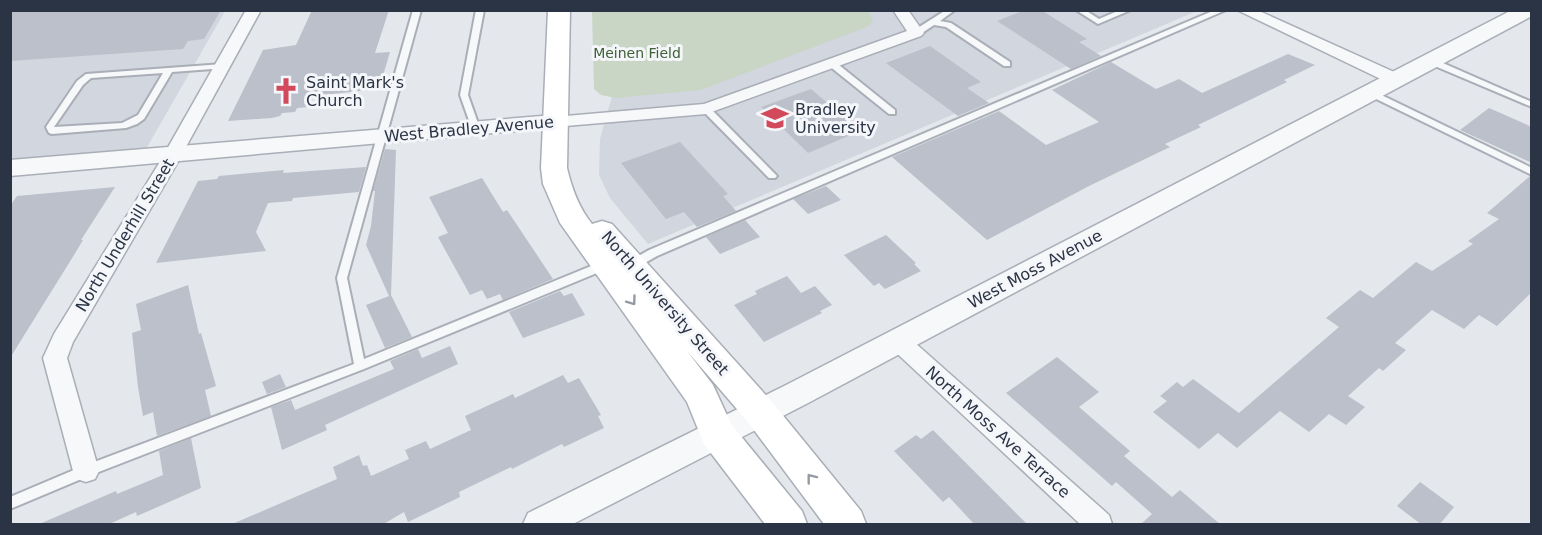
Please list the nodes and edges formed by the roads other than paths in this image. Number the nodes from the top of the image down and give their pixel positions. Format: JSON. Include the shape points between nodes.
{"nodes":[{"id":1,"x":254,"y":10,"type":"edge"},
{"id":2,"x":417,"y":10,"type":"edge"},
{"id":3,"x":480,"y":10,"type":"edge"},
{"id":4,"x":559,"y":10,"type":"edge"},
{"id":5,"x":900,"y":10,"type":"edge"},
{"id":6,"x":952,"y":10,"type":"edge"},
{"id":7,"x":1079,"y":10,"type":"edge"},
{"id":8,"x":1128,"y":10,"type":"edge"},
{"id":9,"x":1222,"y":10,"type":"edge"},
{"id":10,"x":1244,"y":10,"type":"edge"},
{"id":11,"x":1528,"y":10,"type":"edge"},
{"id":12,"x":932,"y":22,"type":"junction"},
{"id":13,"x":916,"y":33,"type":"junction"},
{"id":14,"x":1433,"y":62,"type":"junction"},
{"id":15,"x":831,"y":63,"type":"junction"},
{"id":16,"x":1007,"y":64,"type":"dead end"},
{"id":17,"x":223,"y":66,"type":"junction"},
{"id":18,"x":169,"y":69,"type":"junction"},
{"id":19,"x":1397,"y":80,"type":"junction"},
{"id":20,"x":1371,"y":93,"type":"junction"},
{"id":21,"x":1532,"y":105,"type":"edge"},
{"id":22,"x":706,"y":109,"type":"junction"},
{"id":23,"x":892,"y":112,"type":"dead end"},
{"id":24,"x":554,"y":122,"type":"junction"},
{"id":25,"x":476,"y":129,"type":"junction"},
{"id":26,"x":381,"y":137,"type":"junction"},
{"id":27,"x":173,"y":153,"type":"junction"},
{"id":28,"x":10,"y":168,"type":"edge"},
{"id":29,"x":1532,"y":172,"type":"edge"},
{"id":30,"x":772,"y":176,"type":"dead end"},
{"id":31,"x":618,"y":265,"type":"junction"},
{"id":32,"x":897,"y":340,"type":"junction"},
{"id":33,"x":360,"y":366,"type":"junction"},
{"id":34,"x":760,"y":412,"type":"junction"},
{"id":35,"x":717,"y":433,"type":"junction"},
{"id":36,"x":86,"y":471,"type":"junction"},
{"id":37,"x":10,"y":503,"type":"edge"},
{"id":38,"x":540,"y":525,"type":"edge"},
{"id":39,"x":788,"y":525,"type":"edge"},
{"id":40,"x":847,"y":525,"type":"edge"},
{"id":41,"x":1099,"y":525,"type":"edge"}],
"edges":[{"from":1,"to":17,"type":"street","name":"North Underhill Street"},
{"from":2,"to":26,"type":"lane"},
{"from":3,"to":25,"type":"lane","via":[[464,95]]},
{"from":4,"to":24,"type":"main road","name":"North University Street"},
{"from":5,"to":13,"type":"street"},
{"from":6,"to":12,"type":"lane"},
{"from":7,"to":8,"type":"lane","via":[[1098,22]]},
{"from":9,"to":31,"type":"lane"},
{"from":10,"to":19,"type":"street"},
{"from":11,"to":14,"type":"street","name":"West Moss Avenue"},
{"from":12,"to":13,"type":"lane"},
{"from":12,"to":16,"type":"lane","via":[[948,25]]},
{"from":13,"to":15,"type":"street","name":"West Bradley Avenue"},
{"from":14,"to":19,"type":"street","name":"West Moss Avenue"},
{"from":14,"to":21,"type":"lane"},
{"from":15,"to":22,"type":"street","name":"West Bradley Avenue"},
{"from":15,"to":23,"type":"lane"},
{"from":17,"to":18,"type":"lane"},
{"from":17,"to":27,"type":"street","name":"North Underhill Street"},
{"from":18,"to":18,"type":"lane","via":[[88,76],[50,127],[52,131],[134,122],[141,117]]},
{"from":19,"to":20,"type":"street","name":"West Moss Avenue"},
{"from":20,"to":29,"type":"lane"},
{"from":20,"to":32,"type":"street","name":"West Moss Avenue"},
{"from":22,"to":24,"type":"street","name":"West Bradley Avenue"},
{"from":22,"to":30,"type":"lane"},
{"from":24,"to":25,"type":"street","name":"West Bradley Avenue"},
{"from":24,"to":31,"type":"main road","name":"North University Street","via":[[554,168],[570,216],[578,229]]},
{"from":25,"to":26,"type":"street","name":"West Bradley Avenue"},
{"from":26,"to":27,"type":"street","name":"West Bradley Avenue"},
{"from":26,"to":33,"type":"lane","via":[[342,278]]},
{"from":27,"to":28,"type":"street","name":"West Bradley Avenue"},
{"from":27,"to":36,"type":"street","name":"North Underhill Street","via":[[55,358]]},
{"from":31,"to":33,"type":"lane"},
{"from":31,"to":34,"type":"main road","name":"North University Street"},
{"from":31,"to":35,"type":"main road","name":"North University Street","one_way":true,"via":[[701,395]]},
{"from":32,"to":34,"type":"street","name":"West Moss Avenue"},
{"from":32,"to":41,"type":"street","name":"North Moss Ave Terrace"},
{"from":33,"to":36,"type":"lane"},
{"from":34,"to":35,"type":"street","name":"West Moss Avenue"},
{"from":40,"to":34,"type":"main road","name":"North University Street","one_way":true},
{"from":35,"to":38,"type":"street","name":"West Moss Avenue"},
{"from":35,"to":39,"type":"main road","name":"North University Street"},
{"from":36,"to":37,"type":"lane"}]}
